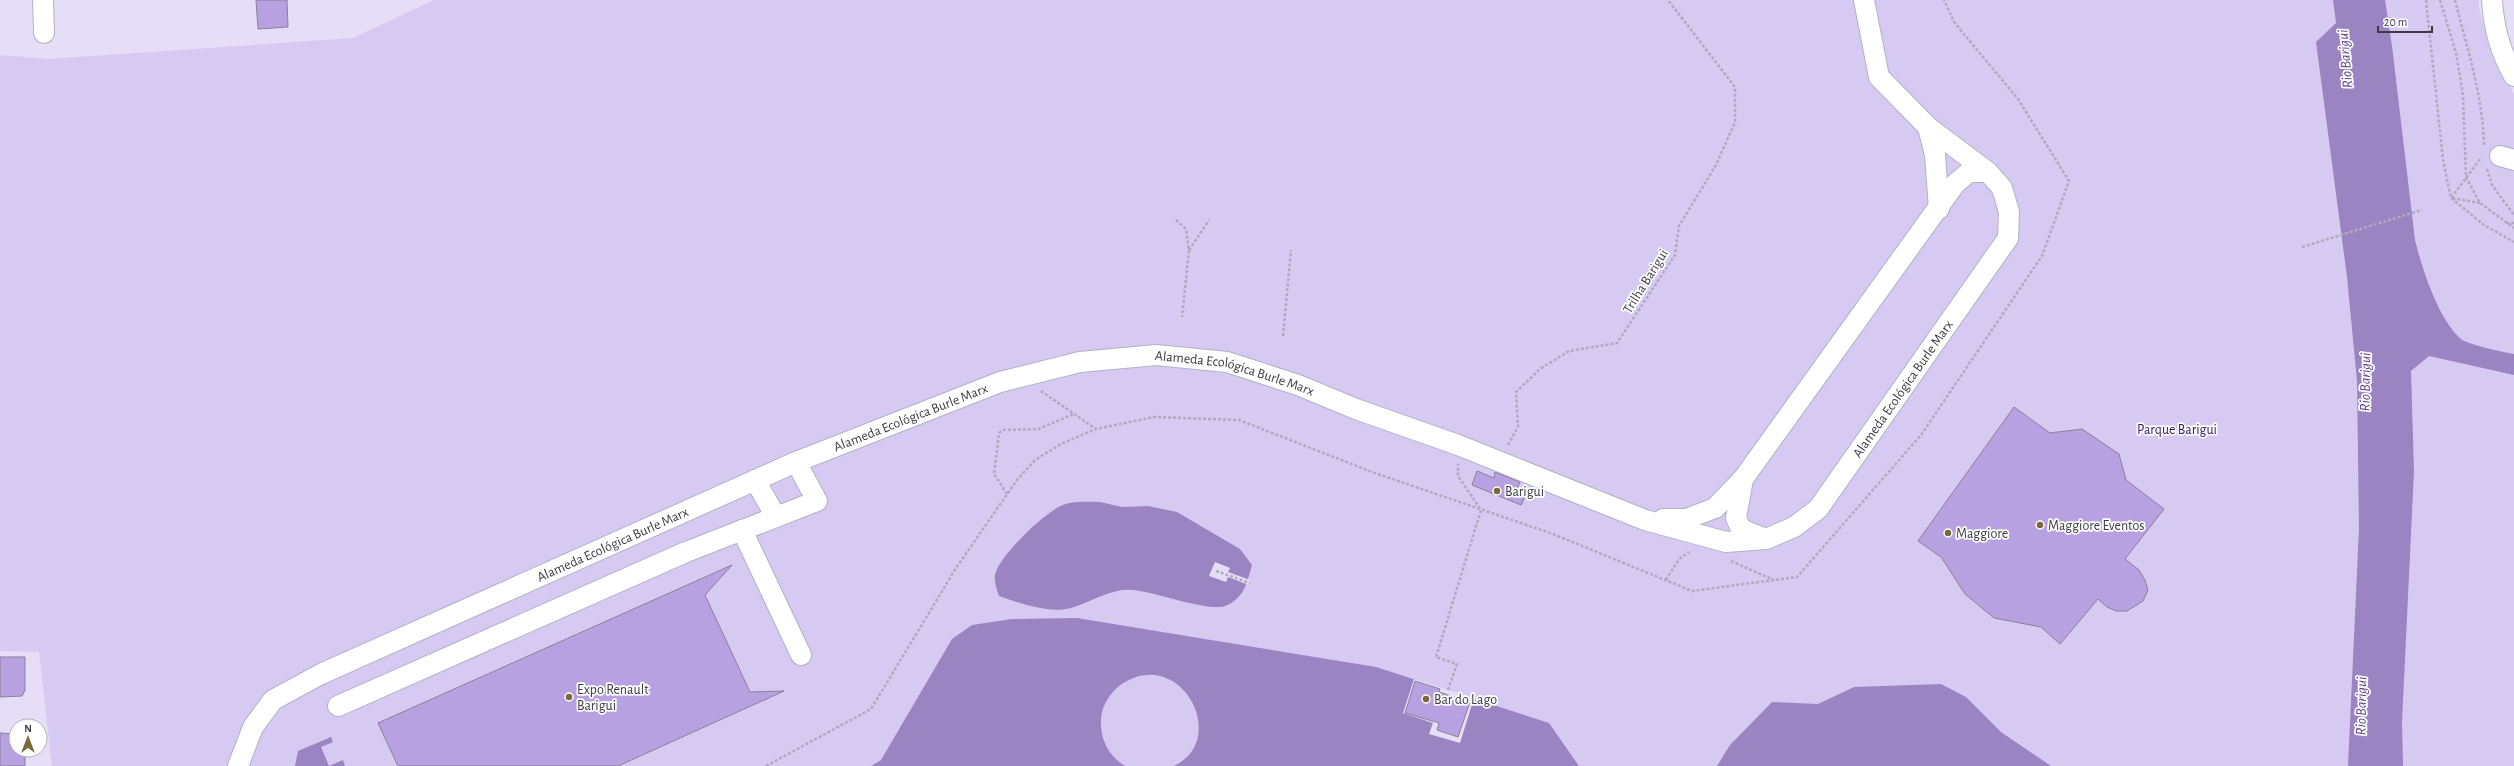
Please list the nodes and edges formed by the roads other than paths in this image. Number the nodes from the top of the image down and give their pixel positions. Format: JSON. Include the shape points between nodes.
{"nodes":[{"id":1,"x":43,"y":0,"type":"edge"},
{"id":2,"x":1864,"y":0,"type":"edge"},
{"id":3,"x":2492,"y":0,"type":"edge"},
{"id":4,"x":44,"y":33,"type":"dead end"},
{"id":5,"x":2514,"y":76,"type":"edge"},
{"id":6,"x":1928,"y":127,"type":"junction"},
{"id":7,"x":1988,"y":172,"type":"junction"},
{"id":8,"x":1939,"y":209,"type":"junction"},
{"id":9,"x":796,"y":462,"type":"junction"},
{"id":10,"x":1743,"y":479,"type":"junction"},
{"id":11,"x":756,"y":480,"type":"junction"},
{"id":12,"x":776,"y":517,"type":"junction"},
{"id":13,"x":1645,"y":520,"type":"junction"},
{"id":14,"x":742,"y":530,"type":"junction"},
{"id":15,"x":1766,"y":539,"type":"junction"},
{"id":16,"x":800,"y":655,"type":"dead end"},
{"id":17,"x":338,"y":706,"type":"dead end"},
{"id":18,"x":238,"y":766,"type":"edge"}],
"edges":[{"from":1,"to":4,"type":"street"},
{"from":2,"to":6,"type":"street","name":"Alameda Ecológica Burle Marx","via":[[1878,77]]},
{"from":3,"to":5,"type":"street","via":[[2493,26],[2501,52]]},
{"from":6,"to":7,"type":"street","name":"Alameda Ecológica Burle Marx"},
{"from":6,"to":8,"type":"street","via":[[1935,155]]},
{"from":7,"to":8,"type":"street","name":"Alameda Ecológica Burle Marx","via":[[1970,172],[1955,184]]},
{"from":7,"to":15,"type":"street","name":"Alameda Ecológica Burle Marx","via":[[2002,188],[2009,212],[2008,238],[1818,509],[1794,527]]},
{"from":8,"to":10,"type":"street","name":"Alameda Ecológica Burle Marx"},
{"from":9,"to":11,"type":"street","name":"Alameda Ecológica Burle Marx"},
{"from":9,"to":12,"type":"street","via":[[817,501]]},
{"from":9,"to":13,"type":"street","name":"Alameda Ecológica Burle Marx","via":[[1000,382],[1080,362],[1156,354],[1227,362],[1298,385],[1502,462]]},
{"from":10,"to":13,"type":"street","name":"Alameda Ecológica Burle Marx","via":[[1714,508],[1686,519]]},
{"from":10,"to":15,"type":"street","via":[[1736,518],[1741,529]]},
{"from":11,"to":12,"type":"street"},
{"from":11,"to":18,"type":"street","name":"Alameda Ecológica Burle Marx","via":[[321,674],[273,700],[253,727]]},
{"from":12,"to":14,"type":"street"},
{"from":13,"to":15,"type":"street","name":"Alameda Ecológica Burle Marx","via":[[1726,542]]},
{"from":14,"to":16,"type":"street"},
{"from":14,"to":17,"type":"street","via":[[686,552]]}]}
